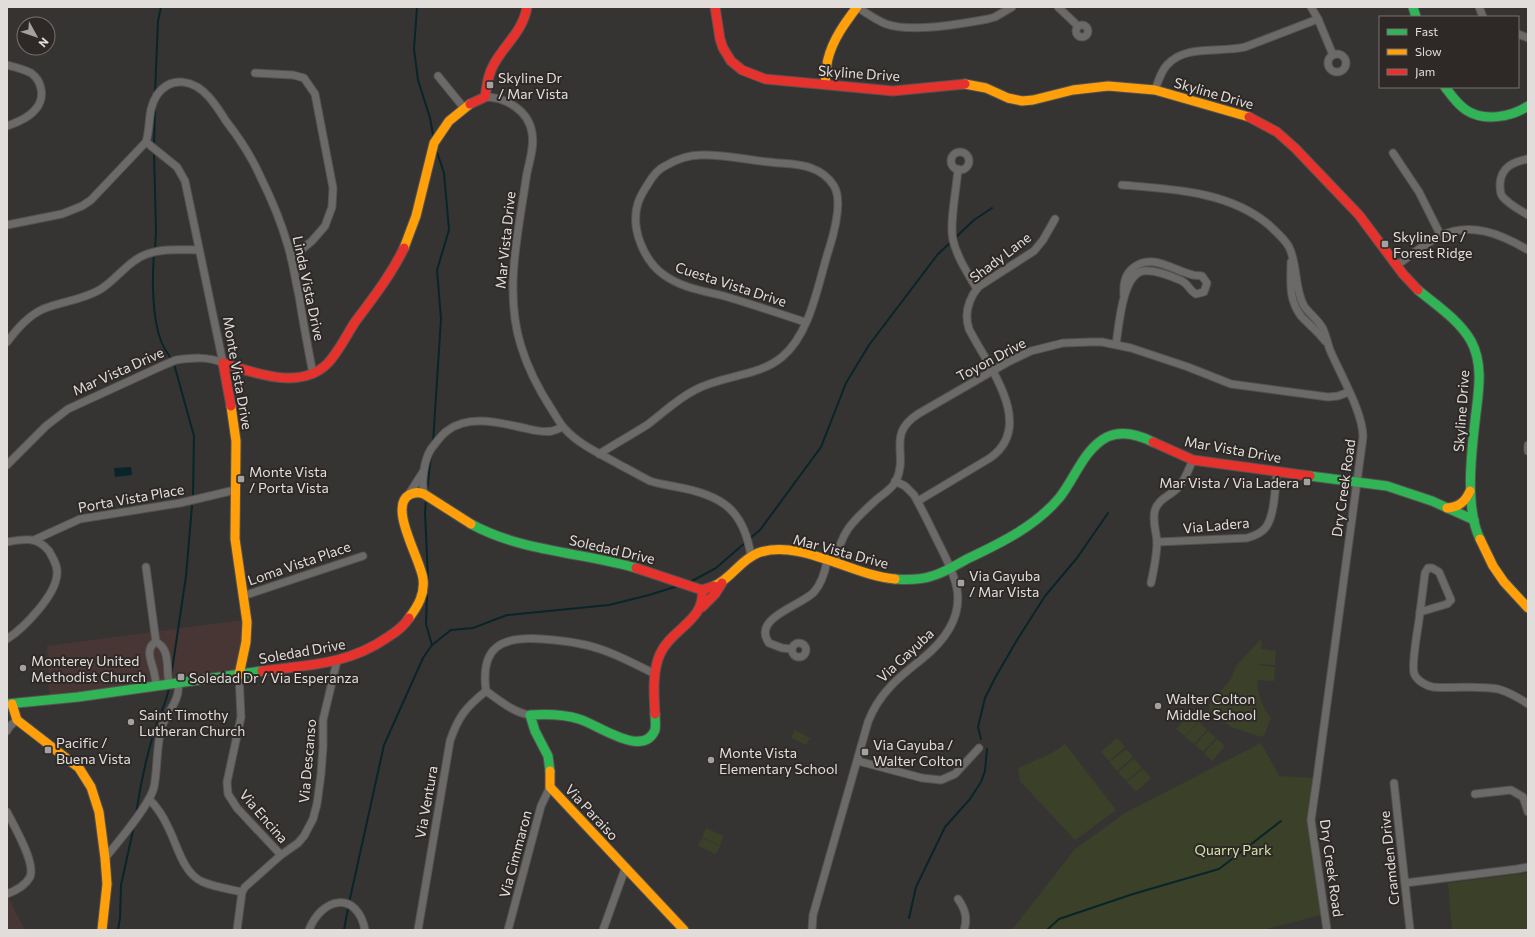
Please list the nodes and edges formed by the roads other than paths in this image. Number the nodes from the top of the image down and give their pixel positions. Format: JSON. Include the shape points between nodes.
{"nodes":[{"id":1,"x":527,"y":7,"type":"edge"},
{"id":2,"x":715,"y":7,"type":"edge"},
{"id":3,"x":857,"y":7,"type":"edge"},
{"id":4,"x":1012,"y":7,"type":"edge"},
{"id":5,"x":1058,"y":7,"type":"edge"},
{"id":6,"x":1311,"y":7,"type":"edge"},
{"id":7,"x":1318,"y":19,"type":"junction"},
{"id":8,"x":1078,"y":26,"type":"dead end"},
{"id":9,"x":1333,"y":55,"type":"dead end"},
{"id":10,"x":7,"y":65,"type":"edge"},
{"id":11,"x":255,"y":73,"type":"dead end"},
{"id":12,"x":438,"y":76,"type":"dead end"},
{"id":13,"x":824,"y":84,"type":"junction"},
{"id":14,"x":1446,"y":88,"type":"edge"},
{"id":15,"x":1155,"y":90,"type":"junction"},
{"id":16,"x":485,"y":98,"type":"junction"},
{"id":17,"x":1528,"y":106,"type":"edge"},
{"id":18,"x":464,"y":108,"type":"junction"},
{"id":19,"x":7,"y":126,"type":"edge"},
{"id":20,"x":146,"y":142,"type":"junction"},
{"id":21,"x":1393,"y":153,"type":"dead end"},
{"id":22,"x":1528,"y":159,"type":"edge"},
{"id":23,"x":958,"y":169,"type":"dead end"},
{"id":24,"x":1122,"y":185,"type":"dead end"},
{"id":25,"x":1528,"y":215,"type":"edge"},
{"id":26,"x":1055,"y":219,"type":"dead end"},
{"id":27,"x":7,"y":225,"type":"edge"},
{"id":28,"x":1441,"y":236,"type":"junction"},
{"id":29,"x":199,"y":250,"type":"junction"},
{"id":30,"x":1528,"y":250,"type":"edge"},
{"id":31,"x":291,"y":258,"type":"junction"},
{"id":32,"x":1396,"y":266,"type":"junction"},
{"id":33,"x":976,"y":289,"type":"junction"},
{"id":34,"x":1124,"y":296,"type":"junction"},
{"id":35,"x":805,"y":322,"type":"junction"},
{"id":36,"x":7,"y":342,"type":"edge"},
{"id":37,"x":1116,"y":344,"type":"junction"},
{"id":38,"x":223,"y":363,"type":"junction"},
{"id":39,"x":992,"y":371,"type":"junction"},
{"id":40,"x":313,"y":374,"type":"junction"},
{"id":41,"x":1349,"y":392,"type":"junction"},
{"id":42,"x":563,"y":427,"type":"junction"},
{"id":43,"x":1528,"y":445,"type":"edge"},
{"id":44,"x":1528,"y":451,"type":"edge"},
{"id":45,"x":599,"y":454,"type":"junction"},
{"id":46,"x":1193,"y":460,"type":"junction"},
{"id":47,"x":7,"y":465,"type":"edge"},
{"id":48,"x":425,"y":470,"type":"junction"},
{"id":49,"x":1277,"y":471,"type":"junction"},
{"id":50,"x":896,"y":481,"type":"junction"},
{"id":51,"x":1357,"y":481,"type":"junction"},
{"id":52,"x":235,"y":490,"type":"junction"},
{"id":53,"x":1470,"y":491,"type":"junction"},
{"id":54,"x":409,"y":494,"type":"junction"},
{"id":55,"x":424,"y":494,"type":"junction"},
{"id":56,"x":918,"y":501,"type":"junction"},
{"id":57,"x":1446,"y":508,"type":"junction"},
{"id":58,"x":1474,"y":520,"type":"junction"},
{"id":59,"x":1477,"y":534,"type":"junction"},
{"id":60,"x":34,"y":540,"type":"junction"},
{"id":61,"x":7,"y":542,"type":"edge"},
{"id":62,"x":1157,"y":542,"type":"junction"},
{"id":63,"x":363,"y":556,"type":"dead end"},
{"id":64,"x":751,"y":556,"type":"junction"},
{"id":65,"x":831,"y":562,"type":"junction"},
{"id":66,"x":146,"y":567,"type":"dead end"},
{"id":67,"x":950,"y":568,"type":"junction"},
{"id":68,"x":723,"y":582,"type":"junction"},
{"id":69,"x":1151,"y":583,"type":"dead end"},
{"id":70,"x":702,"y":590,"type":"junction"},
{"id":71,"x":243,"y":596,"type":"junction"},
{"id":72,"x":700,"y":608,"type":"junction"},
{"id":73,"x":1528,"y":608,"type":"edge"},
{"id":74,"x":1420,"y":612,"type":"junction"},
{"id":75,"x":7,"y":639,"type":"edge"},
{"id":76,"x":156,"y":642,"type":"junction"},
{"id":77,"x":792,"y":649,"type":"dead end"},
{"id":78,"x":337,"y":661,"type":"junction"},
{"id":79,"x":167,"y":664,"type":"junction"},
{"id":80,"x":152,"y":667,"type":"junction"},
{"id":81,"x":655,"y":674,"type":"junction"},
{"id":82,"x":239,"y":675,"type":"junction"},
{"id":83,"x":173,"y":684,"type":"junction"},
{"id":84,"x":156,"y":686,"type":"junction"},
{"id":85,"x":486,"y":692,"type":"junction"},
{"id":86,"x":9,"y":704,"type":"edge"},
{"id":87,"x":1528,"y":704,"type":"edge"},
{"id":88,"x":530,"y":715,"type":"junction"},
{"id":89,"x":17,"y":720,"type":"junction"},
{"id":90,"x":7,"y":731,"type":"edge"},
{"id":91,"x":979,"y":748,"type":"dead end"},
{"id":92,"x":858,"y":760,"type":"junction"},
{"id":93,"x":1394,"y":783,"type":"dead end"},
{"id":94,"x":550,"y":787,"type":"junction"},
{"id":95,"x":1475,"y":794,"type":"dead end"},
{"id":96,"x":149,"y":799,"type":"junction"},
{"id":97,"x":7,"y":812,"type":"edge"},
{"id":98,"x":1528,"y":812,"type":"edge"},
{"id":99,"x":281,"y":855,"type":"junction"},
{"id":100,"x":105,"y":858,"type":"junction"},
{"id":101,"x":1528,"y":867,"type":"edge"},
{"id":102,"x":625,"y":869,"type":"junction"},
{"id":103,"x":1404,"y":883,"type":"junction"},
{"id":104,"x":242,"y":892,"type":"junction"},
{"id":105,"x":7,"y":894,"type":"edge"},
{"id":106,"x":958,"y":899,"type":"dead end"},
{"id":107,"x":102,"y":930,"type":"edge"},
{"id":108,"x":237,"y":930,"type":"edge"},
{"id":109,"x":309,"y":930,"type":"edge"},
{"id":110,"x":365,"y":930,"type":"edge"},
{"id":111,"x":418,"y":930,"type":"edge"},
{"id":112,"x":508,"y":930,"type":"edge"},
{"id":113,"x":603,"y":930,"type":"edge"},
{"id":114,"x":684,"y":930,"type":"edge"},
{"id":115,"x":812,"y":930,"type":"edge"},
{"id":116,"x":964,"y":930,"type":"edge"},
{"id":117,"x":1327,"y":930,"type":"edge"},
{"id":118,"x":1410,"y":930,"type":"edge"}],
"edges":[{"from":1,"to":16,"type":"street","via":[[521,27],[493,64]]},
{"from":2,"to":13,"type":"street","name":"Skyline Drive","via":[[723,48],[731,61],[742,70],[765,79]]},
{"from":3,"to":4,"type":"street","via":[[887,24],[924,28],[988,19]]},
{"from":3,"to":13,"type":"street","via":[[831,48]]},
{"from":5,"to":8,"type":"street"},
{"from":6,"to":7,"type":"street"},
{"from":7,"to":9,"type":"street"},
{"from":7,"to":15,"type":"street","via":[[1245,47],[1193,52],[1176,57],[1167,64]]},
{"from":10,"to":19,"type":"street","via":[[30,73],[42,91],[41,101],[36,109]]},
{"from":11,"to":31,"type":"street","via":[[304,78],[316,94],[333,188],[332,207],[325,226],[312,241]]},
{"from":12,"to":18,"type":"street"},
{"from":13,"to":15,"type":"street","name":"Skyline Drive","via":[[893,91],[963,84],[986,88],[1022,102],[1073,90],[1108,86]]},
{"from":14,"to":17,"type":"street","via":[[1466,110],[1482,116],[1515,114]]},
{"from":15,"to":32,"type":"street","name":"Skyline Drive","via":[[1244,114],[1277,132],[1359,215]]},
{"from":16,"to":18,"type":"street"},
{"from":16,"to":42,"type":"street","name":"Mar Vista Drive","via":[[504,100],[513,105],[525,118],[532,132],[533,145],[513,272],[514,314],[525,359],[536,384]]},
{"from":18,"to":40,"type":"street","via":[[448,123],[434,143],[416,218],[401,254],[331,359]]},
{"from":20,"to":27,"type":"street","via":[[91,200],[82,206],[62,214]]},
{"from":20,"to":29,"type":"street","name":"Monte Vista Drive","via":[[182,173],[188,188]]},
{"from":20,"to":31,"type":"street","name":"Linda Vista Drive","via":[[149,132],[148,120],[153,104],[168,84],[188,83],[203,92],[254,162],[282,226]]},
{"from":21,"to":28,"type":"street","via":[[1419,192]]},
{"from":22,"to":25,"type":"street","via":[[1506,167],[1500,184],[1500,192],[1505,199]]},
{"from":23,"to":33,"type":"street","via":[[952,239]]},
{"from":24,"to":41,"type":"street","name":"Dry Creek Road","via":[[1208,196],[1239,206],[1274,230],[1285,241],[1294,261],[1302,300],[1322,328]]},
{"from":26,"to":33,"type":"street","name":"Shady Lane","via":[[1034,251]]},
{"from":28,"to":30,"type":"street","via":[[1463,230],[1482,230],[1508,238]]},
{"from":28,"to":32,"type":"street"},
{"from":29,"to":36,"type":"street","via":[[173,249],[146,254],[96,292],[37,312],[22,324]]},
{"from":29,"to":38,"type":"street","name":"Monte Vista Drive"},
{"from":31,"to":40,"type":"street","name":"Linda Vista Drive"},
{"from":32,"to":53,"type":"street","name":"Skyline Drive","via":[[1418,290],[1456,322],[1471,341],[1475,351],[1480,382]]},
{"from":33,"to":39,"type":"street","name":"Shady Lane","via":[[968,309],[967,322]]},
{"from":34,"to":34,"type":"street","via":[[1132,278],[1143,271],[1157,272],[1182,281],[1196,294],[1204,292],[1207,283],[1202,276],[1148,262],[1137,265],[1128,273]]},
{"from":34,"to":37,"type":"street"},
{"from":35,"to":35,"type":"street","name":"Cuesta Vista Drive","via":[[831,242],[836,215],[838,196],[830,181],[810,167],[702,154],[686,157],[658,171],[638,203],[637,214],[640,245],[658,270],[689,287]]},
{"from":35,"to":45,"type":"street","name":"Cuesta Vista Drive","via":[[799,337],[777,360],[757,370],[695,390],[647,425]]},
{"from":37,"to":39,"type":"street","name":"Toyon Drive","via":[[1091,342],[1047,346],[1031,351]]},
{"from":37,"to":41,"type":"street","name":"Toyon Drive","via":[[1231,384],[1328,397]]},
{"from":38,"to":40,"type":"street","name":"Mar Vista Drive","via":[[268,375],[297,377]]},
{"from":38,"to":47,"type":"street","name":"Mar Vista Drive","via":[[209,358],[176,360],[82,402],[46,426]]},
{"from":38,"to":52,"type":"street","name":"Monte Vista Drive","via":[[236,441]]},
{"from":39,"to":50,"type":"street","name":"Toyon Drive","via":[[918,414],[904,426]]},
{"from":39,"to":56,"type":"street","name":"Shady Lane","via":[[1004,391],[1008,406],[1009,431],[1005,443],[990,458]]},
{"from":41,"to":51,"type":"street","name":"Dry Creek Road","via":[[1363,431]]},
{"from":42,"to":45,"type":"street","name":"Mar Vista Drive"},
{"from":42,"to":48,"type":"street","via":[[541,431],[490,421],[460,425],[447,431],[440,438],[428,454]]},
{"from":43,"to":44,"type":"street"},
{"from":45,"to":64,"type":"street","name":"Mar Vista Drive","via":[[662,485],[703,494],[725,504],[735,513],[743,527]]},
{"from":46,"to":49,"type":"street","name":"Mar Vista Drive"},
{"from":46,"to":62,"type":"street","via":[[1181,484],[1155,508]]},
{"from":46,"to":67,"type":"street","name":"Mar Vista Drive","via":[[1136,435],[1109,436],[1095,444],[1067,488],[1038,518],[1017,534]]},
{"from":48,"to":54,"type":"street"},
{"from":48,"to":55,"type":"street"},
{"from":49,"to":51,"type":"street","name":"Mar Vista Drive"},
{"from":49,"to":62,"type":"street","name":"Via Ladera","via":[[1271,516],[1266,527],[1258,534],[1247,538]]},
{"from":50,"to":56,"type":"street","name":"Via Gayuba","via":[[909,490]]},
{"from":50,"to":65,"type":"street","via":[[850,525]]},
{"from":51,"to":57,"type":"street","name":"Mar Vista Drive","via":[[1387,486]]},
{"from":51,"to":117,"type":"street","name":"Dry Creek Road","via":[[1311,820]]},
{"from":52,"to":60,"type":"street","name":"Porta Vista Place","via":[[180,503],[80,519]]},
{"from":52,"to":71,"type":"street","name":"Monte Vista Drive","via":[[236,553]]},
{"from":53,"to":57,"type":"street","via":[[1463,503]]},
{"from":53,"to":58,"type":"street","name":"Skyline Drive"},
{"from":54,"to":55,"type":"street"},
{"from":54,"to":78,"type":"street","name":"Soledad Drive","via":[[402,504],[402,513],[421,572],[421,599],[406,621],[386,639],[364,652]]},
{"from":55,"to":70,"type":"street","name":"Soledad Drive","via":[[466,521],[498,537],[530,546],[609,561],[662,575]]},
{"from":56,"to":67,"type":"street","name":"Via Gayuba"},
{"from":57,"to":58,"type":"street","name":"Mar Vista Drive"},
{"from":57,"to":59,"type":"street"},
{"from":58,"to":59,"type":"street","name":"Skyline Drive"},
{"from":59,"to":73,"type":"street","name":"Skyline Drive","via":[[1498,574]]},
{"from":60,"to":61,"type":"street"},
{"from":60,"to":75,"type":"street","via":[[42,544],[52,556],[57,569],[56,578],[46,599],[33,616],[17,633]]},
{"from":62,"to":69,"type":"street"},
{"from":63,"to":71,"type":"street","name":"Loma Vista Place"},
{"from":64,"to":65,"type":"street","name":"Mar Vista Drive","via":[[766,551],[784,550]]},
{"from":64,"to":68,"type":"street"},
{"from":65,"to":67,"type":"street","name":"Mar Vista Drive","via":[[902,580],[929,577]]},
{"from":65,"to":77,"type":"street","via":[[814,592],[771,619],[765,627],[769,643]]},
{"from":66,"to":76,"type":"street"},
{"from":67,"to":92,"type":"street","name":"Via Gayuba","via":[[958,596],[951,626],[937,647],[898,678],[881,697],[868,722]]},
{"from":68,"to":70,"type":"street"},
{"from":68,"to":72,"type":"street"},
{"from":70,"to":72,"type":"street","via":[[704,599]]},
{"from":71,"to":82,"type":"street","name":"Monte Vista Drive","via":[[247,632]]},
{"from":72,"to":81,"type":"street","via":[[667,641],[659,656]]},
{"from":74,"to":74,"type":"street","via":[[1425,573],[1428,568],[1432,568],[1439,572],[1451,600],[1447,604]]},
{"from":74,"to":87,"type":"street","via":[[1414,673],[1421,682],[1432,687],[1499,690],[1511,693]]},
{"from":76,"to":79,"type":"street","via":[[164,648]]},
{"from":76,"to":80,"type":"street","via":[[152,644],[150,652]]},
{"from":78,"to":82,"type":"street","name":"Soledad Drive"},
{"from":78,"to":99,"type":"street","name":"Via Descanso","via":[[323,720],[321,774],[315,811],[304,836]]},
{"from":79,"to":80,"type":"street","via":[[160,670]]},
{"from":79,"to":83,"type":"street"},
{"from":80,"to":84,"type":"street"},
{"from":81,"to":85,"type":"street","via":[[617,655],[583,644],[518,638],[504,642],[490,654],[485,671]]},
{"from":81,"to":88,"type":"street","via":[[655,729],[650,736],[640,742],[626,740],[585,721],[562,715]]},
{"from":82,"to":83,"type":"street","name":"Soledad Drive"},
{"from":82,"to":99,"type":"street","name":"Via Encina","via":[[241,717],[227,791],[237,808]]},
{"from":83,"to":84,"type":"street","name":"Soledad Drive"},
{"from":83,"to":96,"type":"street","via":[[179,689],[178,696],[161,732],[154,789]]},
{"from":84,"to":86,"type":"street","name":"Soledad Drive"},
{"from":85,"to":88,"type":"street","via":[[514,709]]},
{"from":85,"to":111,"type":"street","name":"Via Ventura","via":[[462,713],[450,741]]},
{"from":86,"to":89,"type":"street"},
{"from":88,"to":94,"type":"street","name":"Via Paraiso","via":[[548,756]]},
{"from":89,"to":90,"type":"street"},
{"from":89,"to":100,"type":"street","via":[[83,773],[91,787],[99,812]]},
{"from":91,"to":92,"type":"street","via":[[955,774],[941,780],[930,780]]},
{"from":92,"to":115,"type":"street","name":"Via Gayuba","via":[[813,915]]},
{"from":93,"to":103,"type":"street","name":"Cramden Drive"},
{"from":94,"to":102,"type":"street","name":"Via Paraiso"},
{"from":94,"to":112,"type":"street","name":"Via Cimmaron","via":[[541,806]]},
{"from":95,"to":98,"type":"street","via":[[1511,790],[1523,797]]},
{"from":96,"to":100,"type":"street"},
{"from":96,"to":104,"type":"street","via":[[169,828],[178,853],[194,875],[203,882]]},
{"from":97,"to":105,"type":"street","via":[[27,854],[31,873],[27,881]]},
{"from":99,"to":104,"type":"street","name":"Via Descanso","via":[[250,881]]},
{"from":100,"to":107,"type":"street","via":[[107,884]]},
{"from":101,"to":103,"type":"street"},
{"from":102,"to":113,"type":"street"},
{"from":102,"to":114,"type":"street","name":"Via Paraiso"},
{"from":103,"to":118,"type":"street","name":"Cramden Drive"},
{"from":104,"to":108,"type":"street"},
{"from":106,"to":116,"type":"street","via":[[966,915]]},
{"from":109,"to":110,"type":"street","via":[[324,908],[341,903],[351,906],[358,912]]}]}
